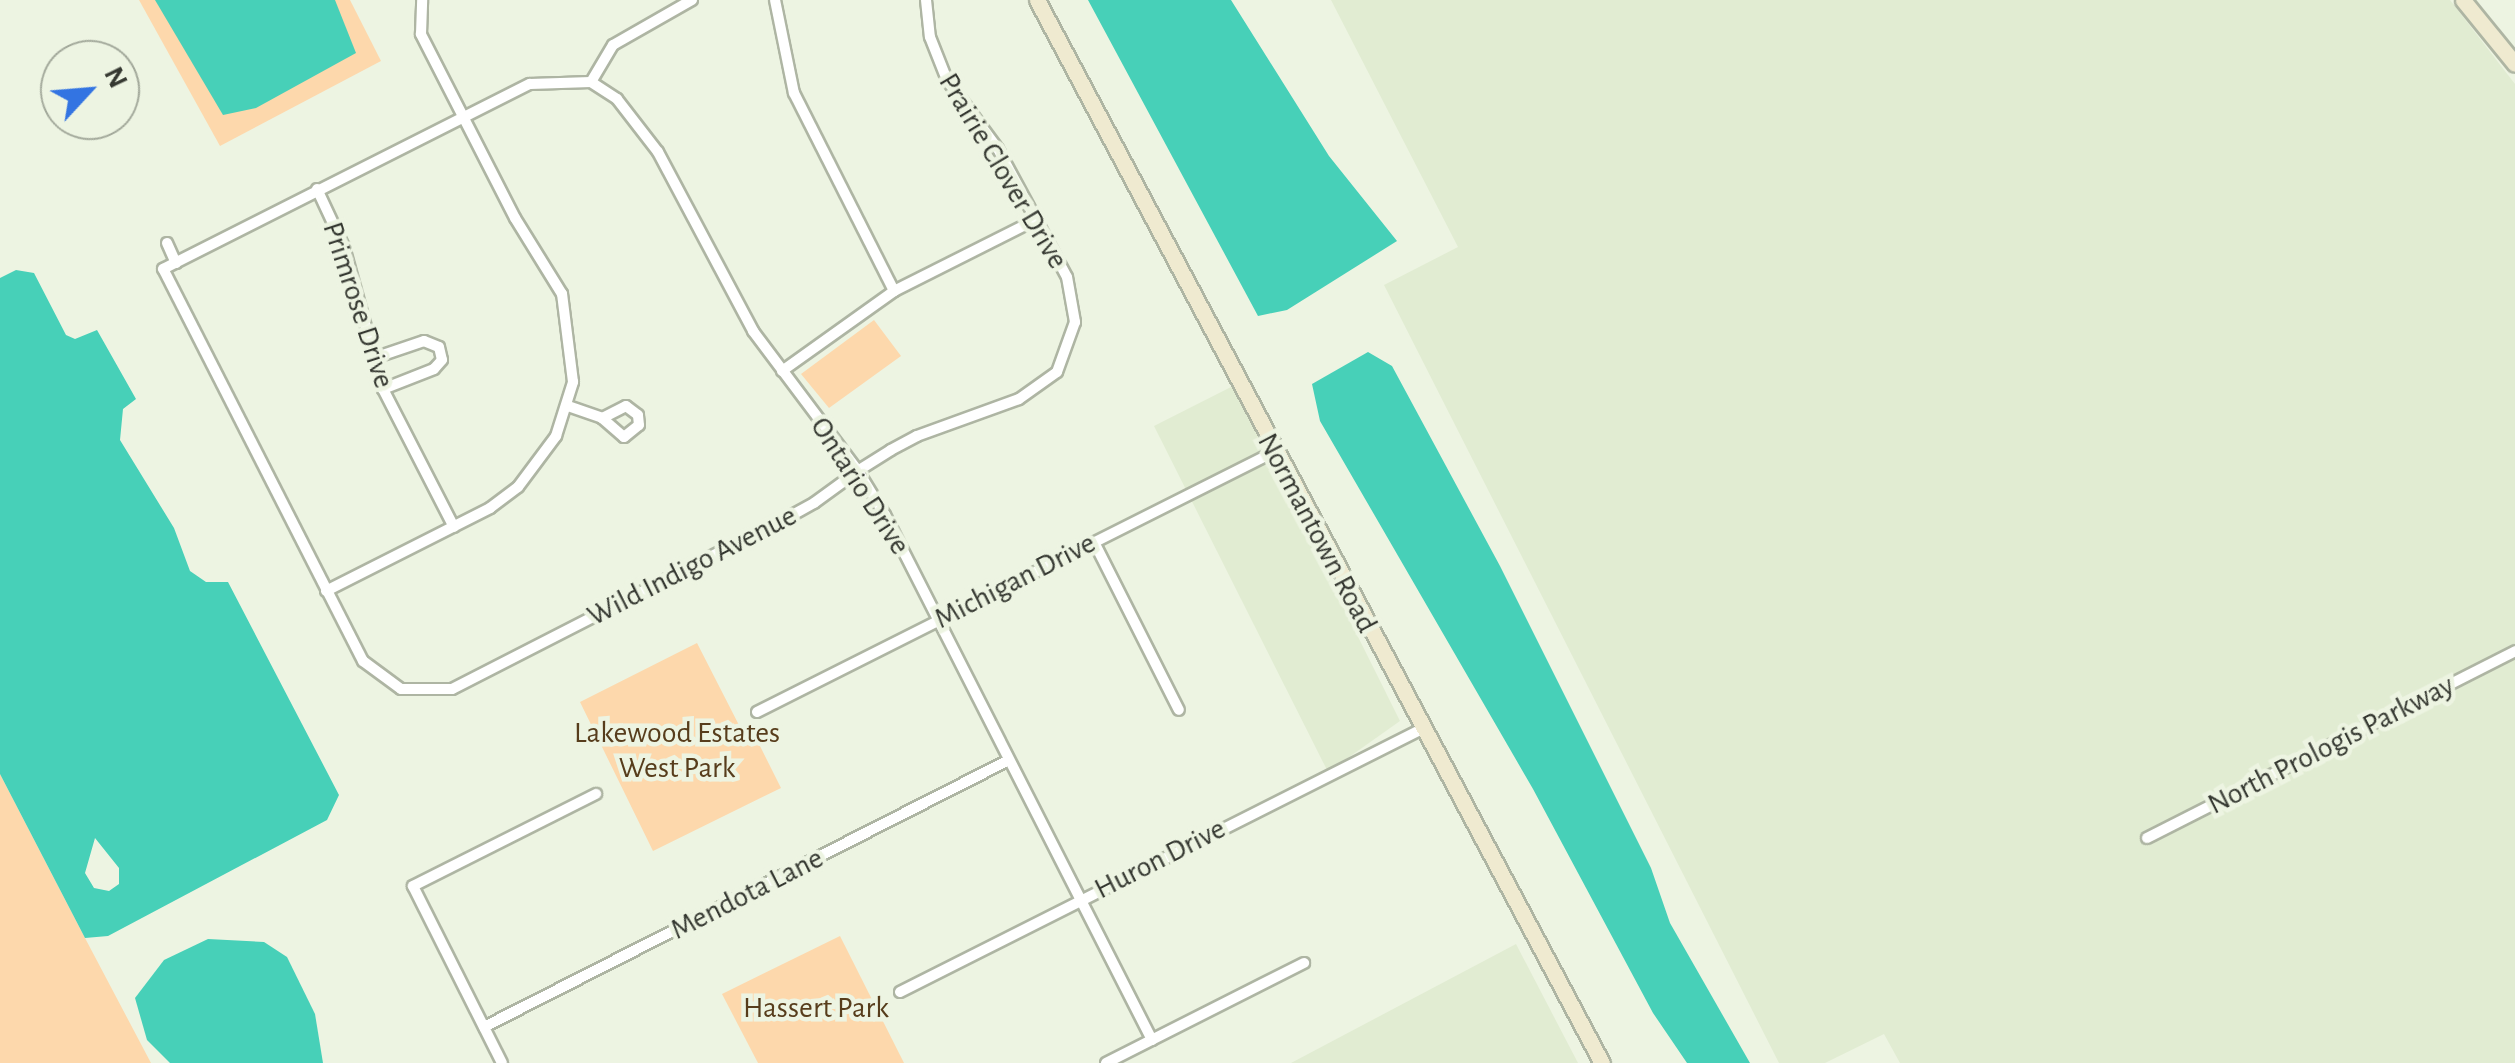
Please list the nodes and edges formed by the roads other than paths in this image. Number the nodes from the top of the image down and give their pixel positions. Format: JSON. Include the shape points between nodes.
{"nodes":[{"id":1,"x":422,"y":0,"type":"edge"},
{"id":2,"x":692,"y":0,"type":"edge"},
{"id":3,"x":775,"y":0,"type":"edge"},
{"id":4,"x":926,"y":0,"type":"edge"},
{"id":5,"x":1037,"y":0,"type":"edge"},
{"id":6,"x":2464,"y":0,"type":"edge"},
{"id":7,"x":2515,"y":64,"type":"edge"},
{"id":8,"x":591,"y":82,"type":"junction"},
{"id":9,"x":462,"y":114,"type":"junction"},
{"id":10,"x":317,"y":189,"type":"junction"},
{"id":11,"x":1036,"y":219,"type":"junction"},
{"id":12,"x":166,"y":244,"type":"dead end"},
{"id":13,"x":176,"y":262,"type":"junction"},
{"id":14,"x":894,"y":291,"type":"junction"},
{"id":15,"x":1072,"y":342,"type":"joint"},
{"id":16,"x":372,"y":358,"type":"junction"},
{"id":17,"x":782,"y":372,"type":"junction"},
{"id":18,"x":384,"y":388,"type":"junction"},
{"id":19,"x":568,"y":406,"type":"junction"},
{"id":20,"x":602,"y":418,"type":"dead end"},
{"id":21,"x":1274,"y":452,"type":"junction"},
{"id":22,"x":858,"y":471,"type":"junction"},
{"id":23,"x":454,"y":527,"type":"junction"},
{"id":24,"x":1094,"y":542,"type":"junction"},
{"id":25,"x":326,"y":592,"type":"junction"},
{"id":26,"x":938,"y":620,"type":"junction"},
{"id":27,"x":2515,"y":652,"type":"edge"},
{"id":28,"x":1179,"y":710,"type":"dead end"},
{"id":29,"x":757,"y":712,"type":"dead end"},
{"id":30,"x":1422,"y":729,"type":"junction"},
{"id":31,"x":1010,"y":760,"type":"junction"},
{"id":32,"x":596,"y":794,"type":"dead end"},
{"id":33,"x":2147,"y":838,"type":"dead end"},
{"id":34,"x":1081,"y":899,"type":"junction"},
{"id":35,"x":1304,"y":963,"type":"dead end"},
{"id":36,"x":900,"y":992,"type":"dead end"},
{"id":37,"x":484,"y":1027,"type":"junction"},
{"id":38,"x":1152,"y":1040,"type":"junction"},
{"id":39,"x":502,"y":1063,"type":"edge"},
{"id":40,"x":1106,"y":1063,"type":"edge"},
{"id":41,"x":1602,"y":1063,"type":"edge"}],
"edges":[{"from":1,"to":9,"type":"street","via":[[421,34]]},
{"from":2,"to":8,"type":"street","via":[[613,44]]},
{"from":3,"to":14,"type":"street","via":[[794,94]]},
{"from":4,"to":11,"type":"street","name":"Prairie Clover Drive","via":[[930,37],[947,80],[998,149]]},
{"from":5,"to":21,"type":"street","name":"Normantown Road"},
{"from":6,"to":7,"type":"street"},
{"from":8,"to":9,"type":"street","via":[[530,84]]},
{"from":8,"to":17,"type":"street","name":"Ontario Drive","via":[[638,120]]},
{"from":9,"to":10,"type":"street"},
{"from":9,"to":19,"type":"street","via":[[562,294],[574,356]]},
{"from":10,"to":13,"type":"street"},
{"from":10,"to":16,"type":"street","name":"Primrose Drive","via":[[344,248]]},
{"from":11,"to":14,"type":"street"},
{"from":11,"to":15,"type":"street","name":"Prairie Clover Drive","via":[[1074,303]]},
{"from":12,"to":13,"type":"street"},
{"from":13,"to":25,"type":"street","name":"Wild Indigo Avenue","via":[[163,269]]},
{"from":14,"to":17,"type":"street"},
{"from":15,"to":22,"type":"street","name":"Wild Indigo Avenue","via":[[1056,372],[1019,400],[916,436]]},
{"from":16,"to":18,"type":"street","name":"Primrose Drive"},
{"from":16,"to":18,"type":"street","via":[[424,340],[439,347],[442,360],[434,369]]},
{"from":17,"to":22,"type":"street","name":"Ontario Drive"},
{"from":18,"to":23,"type":"street","name":"Primrose Drive"},
{"from":19,"to":20,"type":"street"},
{"from":19,"to":23,"type":"street","via":[[539,466],[490,508]]},
{"from":21,"to":24,"type":"street","name":"Michigan Drive"},
{"from":21,"to":30,"type":"street","name":"Normantown Road"},
{"from":22,"to":25,"type":"street","name":"Wild Indigo Avenue","via":[[794,514],[452,689],[401,689],[380,678],[363,662]]},
{"from":22,"to":26,"type":"street","name":"Ontario Drive"},
{"from":23,"to":25,"type":"street"},
{"from":24,"to":26,"type":"street","name":"Michigan Drive"},
{"from":24,"to":28,"type":"street"},
{"from":26,"to":29,"type":"street","name":"Michigan Drive"},
{"from":26,"to":31,"type":"street","name":"Ontario Drive"},
{"from":27,"to":33,"type":"street","name":"North Prologis Parkway"},
{"from":30,"to":34,"type":"street","name":"Huron Drive"},
{"from":30,"to":41,"type":"street","name":"Normantown Road"},
{"from":31,"to":34,"type":"street","name":"Ontario Drive"},
{"from":31,"to":37,"type":"street","name":"Mendota Lane"},
{"from":32,"to":37,"type":"street","via":[[413,886]]},
{"from":34,"to":36,"type":"street","name":"Huron Drive"},
{"from":34,"to":38,"type":"street","name":"Ontario Drive"},
{"from":35,"to":38,"type":"street"},
{"from":37,"to":39,"type":"street"},
{"from":38,"to":40,"type":"street"}]}
